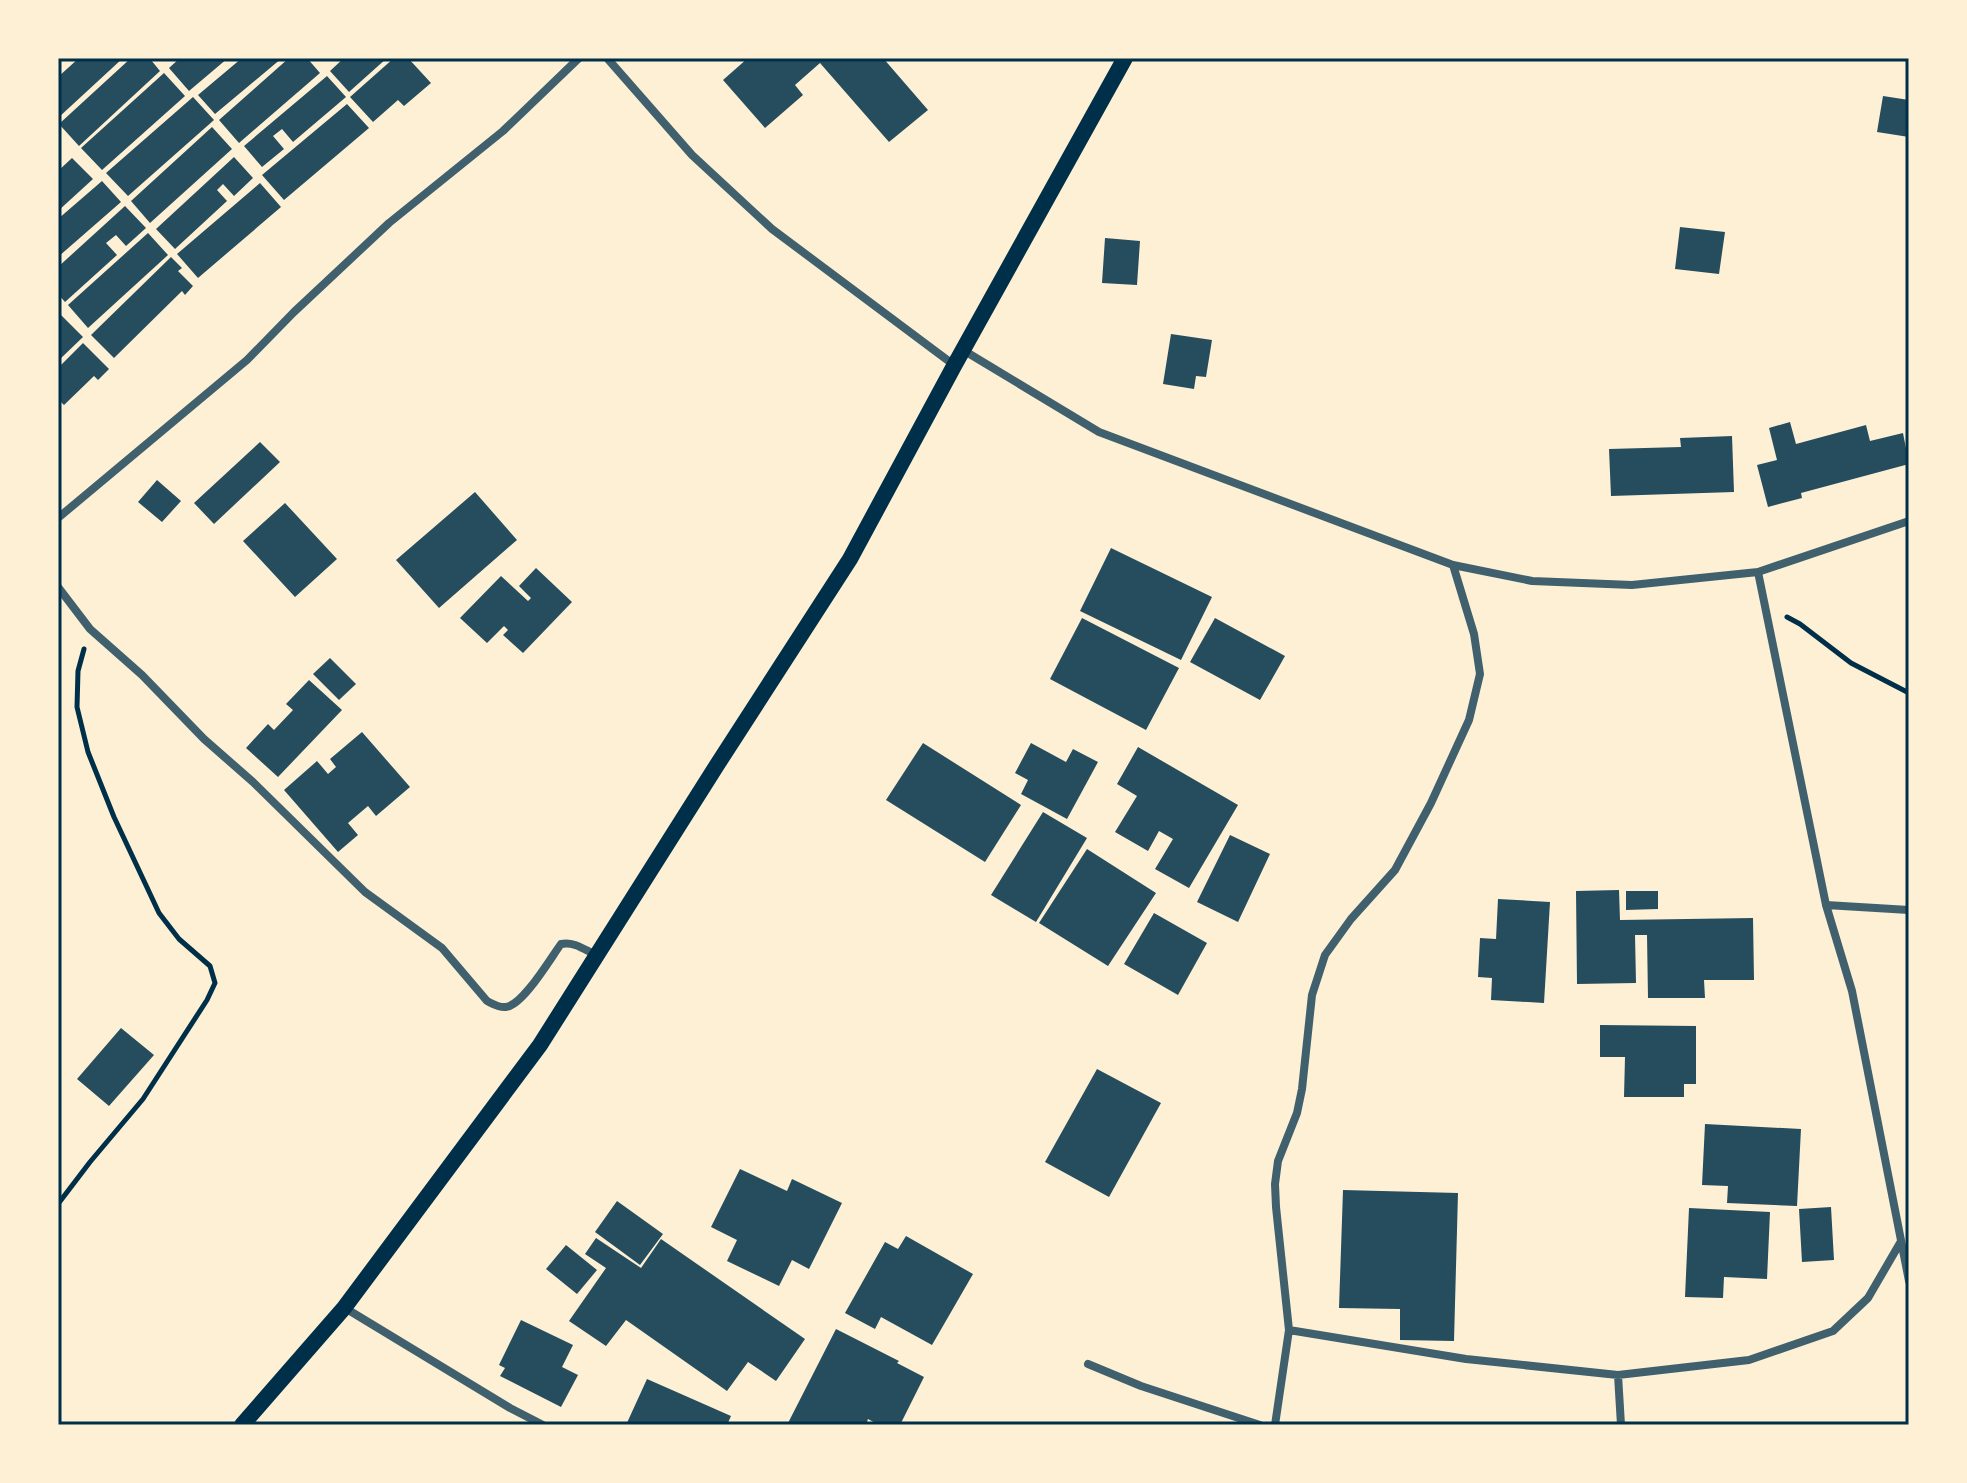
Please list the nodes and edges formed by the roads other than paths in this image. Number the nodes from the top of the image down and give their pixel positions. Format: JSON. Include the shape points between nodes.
{"nodes":[{"id":1,"x":579,"y":58,"type":"edge"},
{"id":2,"x":607,"y":58,"type":"edge"},
{"id":3,"x":1125,"y":58,"type":"edge"},
{"id":4,"x":963,"y":350,"type":"junction"},
{"id":5,"x":954,"y":366,"type":"junction"},
{"id":6,"x":58,"y":518,"type":"edge"},
{"id":7,"x":1909,"y":521,"type":"edge"},
{"id":8,"x":1453,"y":565,"type":"junction"},
{"id":9,"x":1758,"y":572,"type":"junction"},
{"id":10,"x":58,"y":587,"type":"edge"},
{"id":11,"x":1826,"y":905,"type":"junction"},
{"id":12,"x":1909,"y":910,"type":"edge"},
{"id":13,"x":597,"y":956,"type":"junction"},
{"id":14,"x":1900,"y":1242,"type":"junction"},
{"id":15,"x":1909,"y":1281,"type":"edge"},
{"id":16,"x":344,"y":1308,"type":"junction"},
{"id":17,"x":1289,"y":1330,"type":"junction"},
{"id":18,"x":1088,"y":1364,"type":"dead end"},
{"id":19,"x":1618,"y":1375,"type":"junction"},
{"id":20,"x":242,"y":1425,"type":"edge"},
{"id":21,"x":543,"y":1425,"type":"edge"},
{"id":22,"x":1260,"y":1425,"type":"edge"},
{"id":23,"x":1275,"y":1425,"type":"edge"},
{"id":24,"x":1621,"y":1425,"type":"edge"}],
"edges":[{"from":1,"to":6,"type":"street","via":[[503,131],[389,223],[247,360]]},
{"from":2,"to":5,"type":"street","via":[[692,155],[772,229]]},
{"from":3,"to":4,"type":"main road"},
{"from":4,"to":5,"type":"main road"},
{"from":4,"to":8,"type":"street","via":[[1099,432]]},
{"from":5,"to":13,"type":"main road","via":[[850,559]]},
{"from":7,"to":9,"type":"street"},
{"from":8,"to":9,"type":"street","via":[[1532,581],[1632,585]]},
{"from":8,"to":17,"type":"street","via":[[1480,674],[1469,720],[1431,803],[1395,870],[1325,955],[1312,995],[1302,1089],[1275,1184]]},
{"from":9,"to":11,"type":"street"},
{"from":10,"to":13,"type":"street","via":[[90,629],[365,892],[442,948],[487,1001],[507,1007],[520,1000],[561,944],[574,944]]},
{"from":11,"to":12,"type":"street"},
{"from":11,"to":14,"type":"street","via":[[1852,991]]},
{"from":13,"to":16,"type":"main road","via":[[540,1045]]},
{"from":14,"to":15,"type":"street"},
{"from":14,"to":19,"type":"street","via":[[1868,1298],[1833,1331],[1749,1360]]},
{"from":16,"to":20,"type":"main road"},
{"from":16,"to":21,"type":"street"},
{"from":17,"to":19,"type":"street","via":[[1466,1359]]},
{"from":17,"to":23,"type":"street"},
{"from":18,"to":22,"type":"street"},
{"from":19,"to":24,"type":"street"}]}
